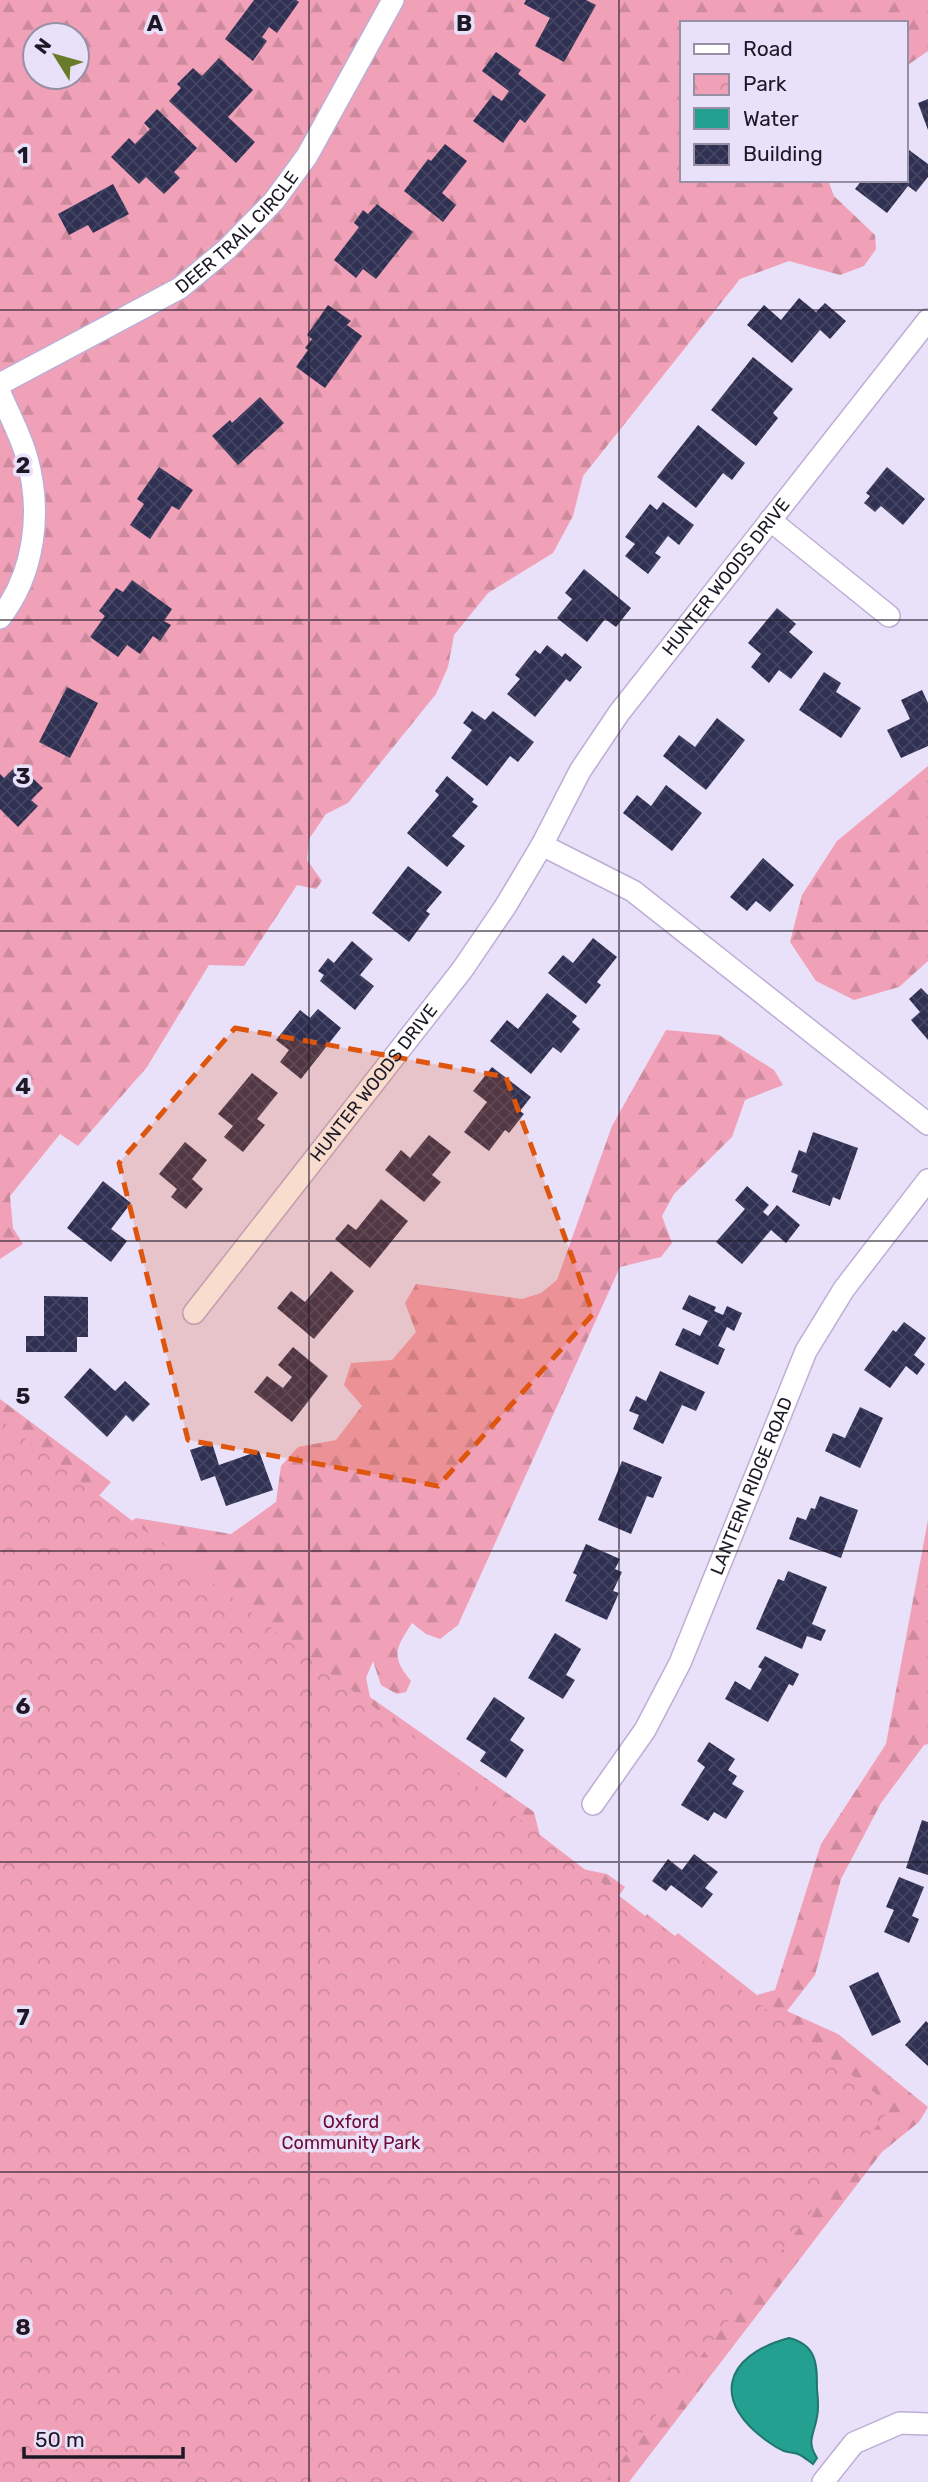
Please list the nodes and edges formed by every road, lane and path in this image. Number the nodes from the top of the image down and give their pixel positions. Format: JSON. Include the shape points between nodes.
{"nodes":[{"id":1,"x":393,"y":0,"type":"edge"},
{"id":2,"x":928,"y":320,"type":"edge"},
{"id":3,"x":0,"y":384,"type":"edge"},
{"id":4,"x":0,"y":393,"type":"edge"},
{"id":5,"x":770,"y":520,"type":"junction"},
{"id":6,"x":889,"y":616,"type":"dead end"},
{"id":7,"x":0,"y":618,"type":"edge"},
{"id":8,"x":542,"y":845,"type":"junction"},
{"id":9,"x":928,"y":1124,"type":"edge"},
{"id":10,"x":928,"y":1180,"type":"edge"},
{"id":11,"x":194,"y":1312,"type":"dead end"},
{"id":12,"x":593,"y":1804,"type":"dead end"},
{"id":13,"x":928,"y":2424,"type":"edge"},
{"id":14,"x":823,"y":2482,"type":"edge"}],
"edges":[{"from":1,"to":3,"type":"street","name":"DEER TRAIL CIRCLE","via":[[307,156],[274,201],[227,249],[180,288]]},
{"from":2,"to":5,"type":"street","name":"HUNTER WOODS DRIVE"},
{"from":4,"to":7,"type":"street","via":[[27,456],[36,501],[30,561]]},
{"from":5,"to":6,"type":"street"},
{"from":5,"to":8,"type":"street","name":"HUNTER WOODS DRIVE","via":[[619,713],[580,771]]},
{"from":8,"to":9,"type":"street","via":[[633,891]]},
{"from":8,"to":11,"type":"street","name":"HUNTER WOODS DRIVE","via":[[462,970]]},
{"from":10,"to":12,"type":"street","name":"LANTERN RIDGE ROAD","via":[[844,1289],[806,1351],[680,1663],[645,1730]]},
{"from":13,"to":14,"type":"street","via":[[901,2423],[854,2443]]}]}
